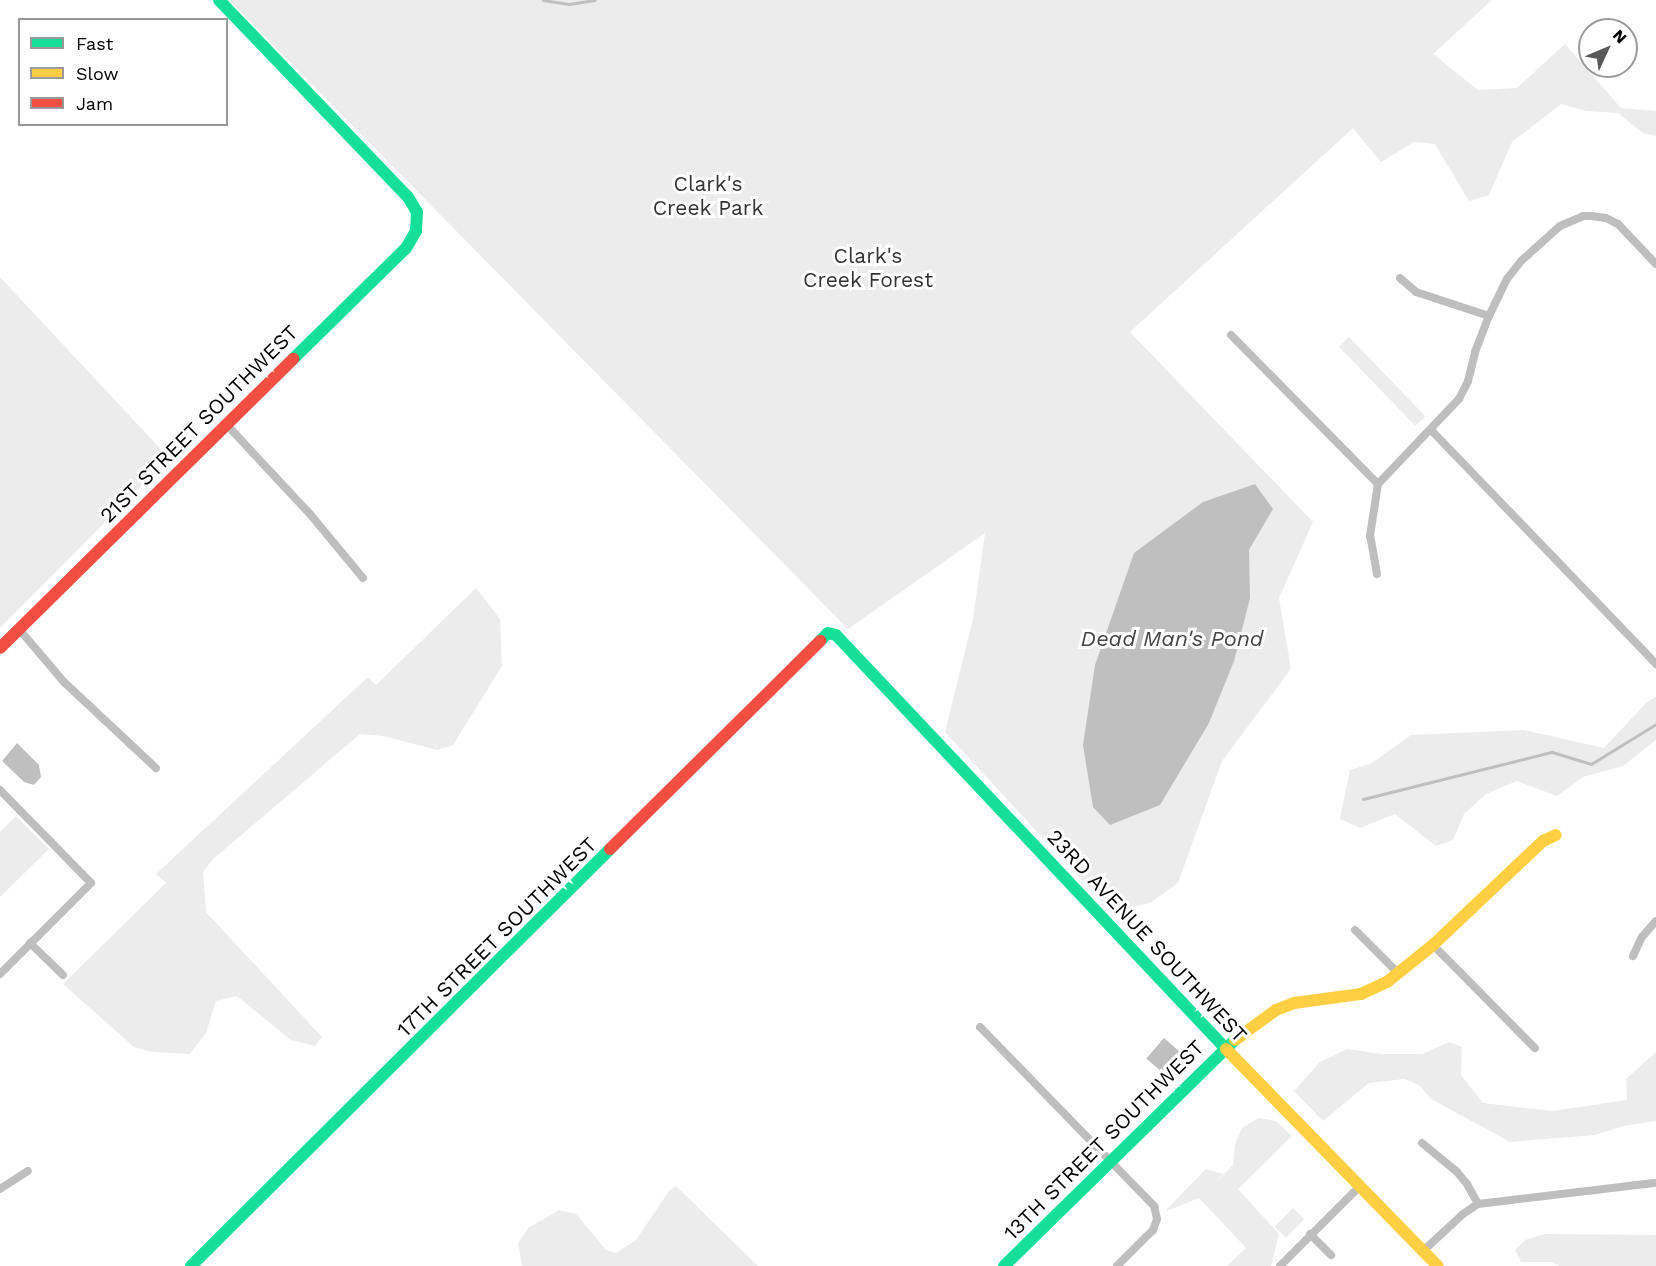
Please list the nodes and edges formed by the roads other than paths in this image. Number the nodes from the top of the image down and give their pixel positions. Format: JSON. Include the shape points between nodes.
{"nodes":[{"id":1,"x":219,"y":0,"type":"edge"},
{"id":2,"x":1656,"y":264,"type":"edge"},
{"id":3,"x":1400,"y":278,"type":"dead end"},
{"id":4,"x":1489,"y":316,"type":"junction"},
{"id":5,"x":1231,"y":335,"type":"dead end"},
{"id":6,"x":225,"y":424,"type":"junction"},
{"id":7,"x":1431,"y":430,"type":"junction"},
{"id":8,"x":1378,"y":484,"type":"junction"},
{"id":9,"x":1377,"y":574,"type":"dead end"},
{"id":10,"x":363,"y":578,"type":"dead end"},
{"id":11,"x":19,"y":629,"type":"junction"},
{"id":12,"x":828,"y":633,"type":"joint"},
{"id":13,"x":0,"y":648,"type":"edge"},
{"id":14,"x":1656,"y":664,"type":"edge"},
{"id":15,"x":156,"y":768,"type":"dead end"},
{"id":16,"x":0,"y":790,"type":"edge"},
{"id":17,"x":1556,"y":835,"type":"dead end"},
{"id":18,"x":1656,"y":921,"type":"edge"},
{"id":19,"x":1355,"y":930,"type":"dead end"},
{"id":20,"x":30,"y":943,"type":"junction"},
{"id":21,"x":1434,"y":945,"type":"junction"},
{"id":22,"x":1633,"y":956,"type":"dead end"},
{"id":23,"x":0,"y":974,"type":"edge"},
{"id":24,"x":1399,"y":974,"type":"junction"},
{"id":25,"x":63,"y":975,"type":"dead end"},
{"id":26,"x":980,"y":1027,"type":"dead end"},
{"id":27,"x":1225,"y":1048,"type":"junction"},
{"id":28,"x":1535,"y":1048,"type":"dead end"},
{"id":29,"x":1422,"y":1143,"type":"dead end"},
{"id":30,"x":1111,"y":1162,"type":"junction"},
{"id":31,"x":28,"y":1171,"type":"dead end"},
{"id":32,"x":1654,"y":1184,"type":"dead end"},
{"id":33,"x":1360,"y":1186,"type":"junction"},
{"id":34,"x":0,"y":1189,"type":"edge"},
{"id":35,"x":1478,"y":1204,"type":"junction"},
{"id":36,"x":1310,"y":1234,"type":"junction"},
{"id":37,"x":1423,"y":1251,"type":"junction"},
{"id":38,"x":1331,"y":1255,"type":"dead end"},
{"id":39,"x":190,"y":1266,"type":"edge"},
{"id":40,"x":1004,"y":1266,"type":"edge"},
{"id":41,"x":1117,"y":1266,"type":"edge"},
{"id":42,"x":1280,"y":1266,"type":"edge"},
{"id":43,"x":1438,"y":1266,"type":"edge"}],
"edges":[{"from":1,"to":6,"type":"street","name":"21ST STREET SOUTHWEST","via":[[404,192],[417,212],[418,223],[406,248]]},
{"from":2,"to":4,"type":"street","via":[[1623,229],[1600,217],[1583,216],[1569,221],[1532,249],[1507,279]]},
{"from":3,"to":4,"type":"street","via":[[1416,292]]},
{"from":4,"to":7,"type":"street","via":[[1465,389]]},
{"from":5,"to":8,"type":"street"},
{"from":6,"to":10,"type":"street","via":[[273,472]]},
{"from":6,"to":11,"type":"street","name":"21ST STREET SOUTHWEST"},
{"from":7,"to":8,"type":"street"},
{"from":7,"to":14,"type":"street"},
{"from":8,"to":9,"type":"street","via":[[1370,536]]},
{"from":11,"to":13,"type":"street","name":"21ST STREET SOUTHWEST"},
{"from":11,"to":15,"type":"street","via":[[64,682]]},
{"from":12,"to":27,"type":"street","name":"23RD AVENUE SOUTHWEST","via":[[836,635]]},
{"from":12,"to":39,"type":"street","name":"17TH STREET SOUTHWEST"},
{"from":16,"to":20,"type":"street","via":[[91,883]]},
{"from":17,"to":21,"type":"street","name":"13TH STREET SOUTHWEST","via":[[1531,851]]},
{"from":18,"to":22,"type":"street"},
{"from":19,"to":24,"type":"street"},
{"from":20,"to":23,"type":"street"},
{"from":20,"to":25,"type":"street"},
{"from":21,"to":24,"type":"street","name":"13TH STREET SOUTHWEST"},
{"from":21,"to":28,"type":"street"},
{"from":24,"to":27,"type":"street","name":"13TH STREET SOUTHWEST","via":[[1361,994],[1311,999],[1276,1010]]},
{"from":26,"to":30,"type":"street"},
{"from":27,"to":30,"type":"street","name":"13TH STREET SOUTHWEST"},
{"from":27,"to":33,"type":"street","name":"23RD AVENUE SOUTHWEST"},
{"from":29,"to":35,"type":"street","via":[[1457,1172]]},
{"from":30,"to":40,"type":"street","name":"13TH STREET SOUTHWEST"},
{"from":30,"to":41,"type":"street","via":[[1154,1206],[1157,1219],[1153,1230]]},
{"from":31,"to":34,"type":"street"},
{"from":32,"to":35,"type":"street"},
{"from":33,"to":36,"type":"street"},
{"from":33,"to":37,"type":"street","name":"23RD AVENUE SOUTHWEST"},
{"from":35,"to":37,"type":"street"},
{"from":36,"to":38,"type":"street"},
{"from":36,"to":42,"type":"street"},
{"from":37,"to":43,"type":"street","name":"23RD AVENUE SOUTHWEST"}]}
